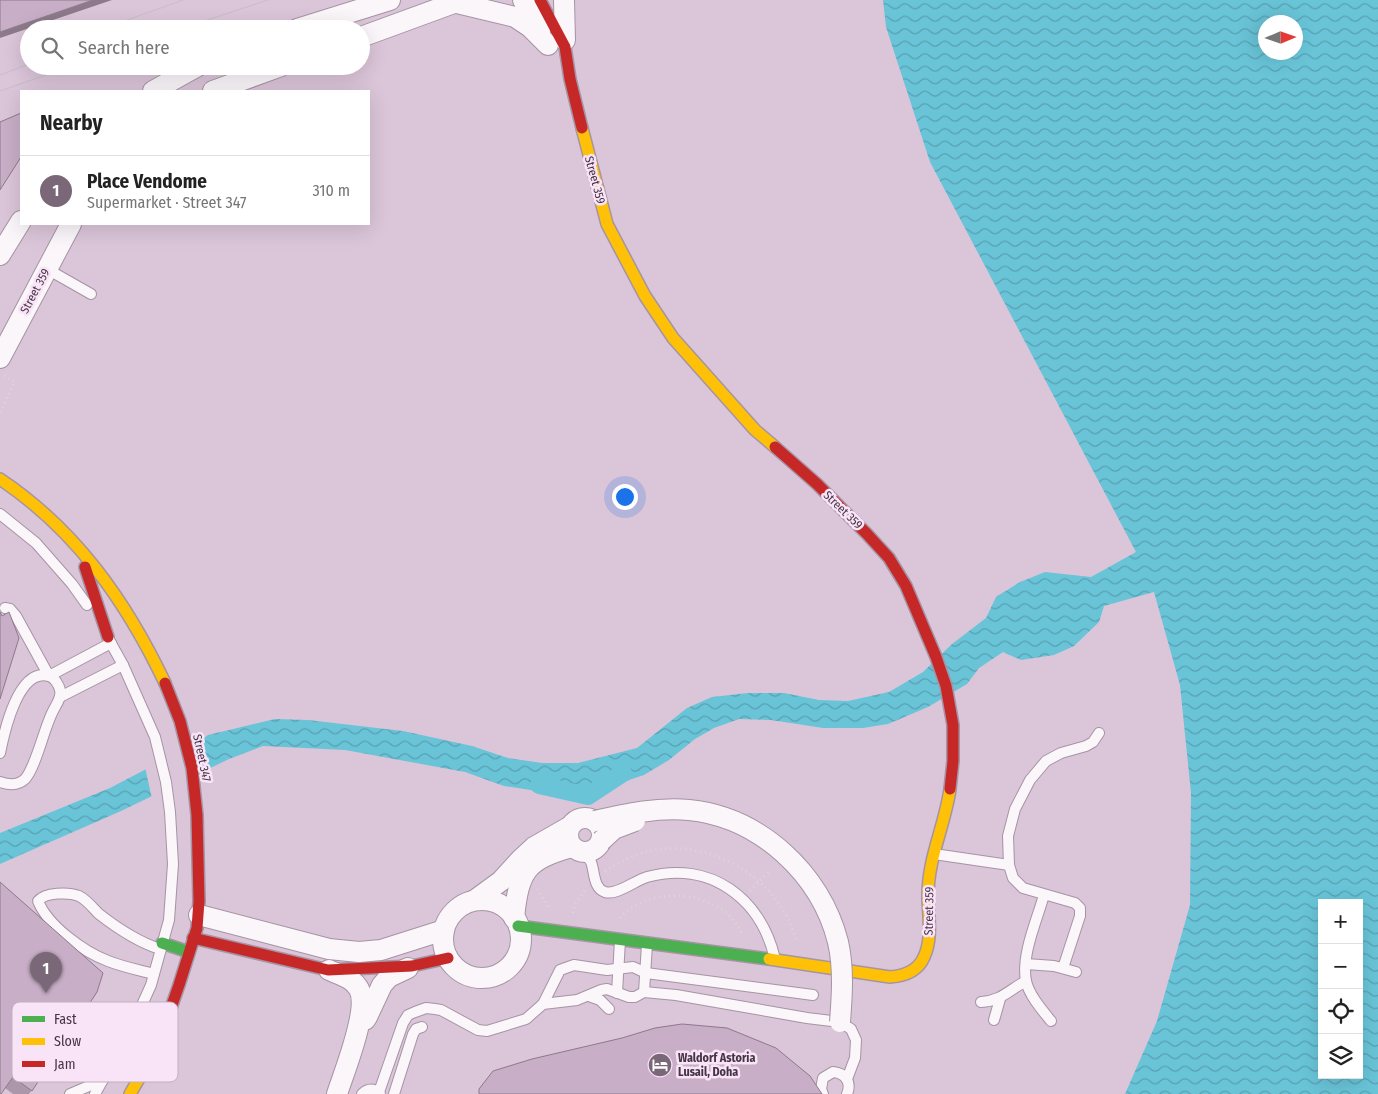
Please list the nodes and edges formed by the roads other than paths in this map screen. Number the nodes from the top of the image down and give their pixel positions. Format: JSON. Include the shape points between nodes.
{"nodes":[{"id":1,"x":390,"y":0,"type":"edge"},
{"id":2,"x":523,"y":0,"type":"edge"},
{"id":3,"x":540,"y":0,"type":"edge"},
{"id":4,"x":564,"y":0,"type":"edge"},
{"id":5,"x":460,"y":1,"type":"edge"},
{"id":6,"x":326,"y":20,"type":"edge"},
{"id":7,"x":370,"y":34,"type":"edge"},
{"id":8,"x":557,"y":46,"type":"junction"},
{"id":9,"x":182,"y":75,"type":"edge"},
{"id":10,"x":257,"y":75,"type":"edge"},
{"id":11,"x":570,"y":79,"type":"joint"},
{"id":12,"x":155,"y":90,"type":"edge"},
{"id":13,"x":216,"y":90,"type":"edge"},
{"id":14,"x":20,"y":223,"type":"edge"},
{"id":15,"x":70,"y":225,"type":"edge"},
{"id":16,"x":0,"y":255,"type":"edge"},
{"id":17,"x":47,"y":269,"type":"junction"},
{"id":18,"x":91,"y":294,"type":"dead end"},
{"id":19,"x":0,"y":358,"type":"edge"},
{"id":20,"x":0,"y":479,"type":"edge"},
{"id":21,"x":0,"y":514,"type":"edge"},
{"id":22,"x":78,"y":547,"type":"junction"},
{"id":23,"x":5,"y":608,"type":"dead end"},
{"id":24,"x":109,"y":640,"type":"junction"},
{"id":25,"x":123,"y":665,"type":"junction"},
{"id":26,"x":49,"y":676,"type":"junction"},
{"id":27,"x":60,"y":697,"type":"junction"},
{"id":28,"x":1099,"y":733,"type":"dead end"},
{"id":29,"x":0,"y":753,"type":"edge"},
{"id":30,"x":0,"y":782,"type":"edge"},
{"id":31,"x":595,"y":821,"type":"junction"},
{"id":32,"x":569,"y":827,"type":"junction"},
{"id":33,"x":586,"y":847,"type":"junction"},
{"id":34,"x":933,"y":854,"type":"junction"},
{"id":35,"x":1009,"y":865,"type":"junction"},
{"id":36,"x":1044,"y":895,"type":"junction"},
{"id":37,"x":475,"y":900,"type":"junction"},
{"id":38,"x":199,"y":915,"type":"junction"},
{"id":39,"x":516,"y":922,"type":"junction"},
{"id":40,"x":444,"y":930,"type":"junction"},
{"id":41,"x":193,"y":938,"type":"junction"},
{"id":42,"x":620,"y":939,"type":"junction"},
{"id":43,"x":647,"y":943,"type":"junction"},
{"id":44,"x":162,"y":946,"type":"junction"},
{"id":45,"x":189,"y":952,"type":"junction"},
{"id":46,"x":448,"y":958,"type":"junction"},
{"id":47,"x":775,"y":960,"type":"junction"},
{"id":48,"x":1026,"y":964,"type":"junction"},
{"id":49,"x":412,"y":966,"type":"junction"},
{"id":50,"x":1063,"y":968,"type":"junction"},
{"id":51,"x":619,"y":969,"type":"junction"},
{"id":52,"x":328,"y":970,"type":"junction"},
{"id":53,"x":1076,"y":972,"type":"dead end"},
{"id":54,"x":646,"y":973,"type":"junction"},
{"id":55,"x":154,"y":974,"type":"junction"},
{"id":56,"x":1026,"y":981,"type":"junction"},
{"id":57,"x":644,"y":992,"type":"junction"},
{"id":58,"x":618,"y":993,"type":"junction"},
{"id":59,"x":813,"y":995,"type":"dead end"},
{"id":60,"x":589,"y":996,"type":"junction"},
{"id":61,"x":1000,"y":999,"type":"junction"},
{"id":62,"x":143,"y":1002,"type":"edge"},
{"id":63,"x":173,"y":1002,"type":"edge"},
{"id":64,"x":981,"y":1002,"type":"dead end"},
{"id":65,"x":543,"y":1004,"type":"junction"},
{"id":66,"x":609,"y":1009,"type":"dead end"},
{"id":67,"x":994,"y":1020,"type":"dead end"},
{"id":68,"x":835,"y":1021,"type":"junction"},
{"id":69,"x":1051,"y":1021,"type":"dead end"},
{"id":70,"x":360,"y":1025,"type":"junction"},
{"id":71,"x":422,"y":1026,"type":"dead end"},
{"id":72,"x":847,"y":1079,"type":"junction"},
{"id":73,"x":98,"y":1082,"type":"edge"},
{"id":74,"x":102,"y":1082,"type":"edge"},
{"id":75,"x":136,"y":1082,"type":"edge"},
{"id":76,"x":380,"y":1093,"type":"edge"},
{"id":77,"x":70,"y":1094,"type":"edge"},
{"id":78,"x":95,"y":1094,"type":"edge"},
{"id":79,"x":130,"y":1094,"type":"edge"},
{"id":80,"x":337,"y":1094,"type":"edge"},
{"id":81,"x":362,"y":1094,"type":"edge"},
{"id":82,"x":394,"y":1094,"type":"edge"},
{"id":83,"x":823,"y":1094,"type":"edge"},
{"id":84,"x":847,"y":1094,"type":"edge"}],
"edges":[{"from":1,"to":6,"type":"street"},
{"from":2,"to":8,"type":"street","name":"Street 359"},
{"from":3,"to":8,"type":"street","name":"Street 359"},
{"from":4,"to":8,"type":"street"},
{"from":5,"to":7,"type":"street","name":"Street 359"},
{"from":5,"to":8,"type":"street","name":"Street 359","via":[[515,17]]},
{"from":8,"to":11,"type":"street","name":"Street 359"},
{"from":9,"to":12,"type":"street"},
{"from":10,"to":13,"type":"street"},
{"from":11,"to":34,"type":"street","name":"Street 359","via":[[607,224],[645,296],[673,338],[748,423],[868,534],[889,558],[906,586],[946,686],[953,725],[949,794]]},
{"from":14,"to":16,"type":"street"},
{"from":15,"to":17,"type":"street","name":"Street 359"},
{"from":17,"to":18,"type":"lane"},
{"from":17,"to":19,"type":"street","name":"Street 359"},
{"from":20,"to":22,"type":"street","name":"Street 347","via":[[51,517]]},
{"from":21,"to":24,"type":"lane","via":[[36,543],[72,584]]},
{"from":22,"to":24,"type":"street"},
{"from":22,"to":38,"type":"street","name":"Street 347","via":[[122,603],[153,656],[181,726],[196,802]]},
{"from":23,"to":26,"type":"lane","via":[[16,616]]},
{"from":24,"to":25,"type":"lane"},
{"from":24,"to":26,"type":"lane"},
{"from":25,"to":27,"type":"lane"},
{"from":25,"to":44,"type":"lane","via":[[155,737],[166,782],[173,864],[169,920]]},
{"from":26,"to":27,"type":"lane","via":[[60,688]]},
{"from":26,"to":29,"type":"lane","via":[[31,680],[21,691],[9,716]]},
{"from":27,"to":30,"type":"lane","via":[[27,775],[20,783],[7,785]]},
{"from":28,"to":35,"type":"lane","via":[[1086,746],[1046,761],[1030,780],[1015,809],[1008,836]]},
{"from":31,"to":32,"type":"street","via":[[581,818]]},
{"from":31,"to":33,"type":"street","via":[[602,831]]},
{"from":31,"to":68,"type":"street","bridge":true,"via":[[652,810],[706,812],[754,830],[779,848],[817,891],[838,943],[842,966]]},
{"from":32,"to":33,"type":"street","via":[[569,841]]},
{"from":32,"to":37,"type":"street","via":[[534,847],[501,881]]},
{"from":33,"to":39,"type":"street","via":[[544,856],[532,864],[518,891]]},
{"from":33,"to":47,"type":"lane","via":[[598,888],[605,892],[612,893],[644,878],[684,873],[723,885],[743,898],[762,922]]},
{"from":33,"to":68,"type":"street","bridge":true,"via":[[614,829],[638,820],[686,818],[721,826],[749,838],[772,854],[806,892],[820,917],[831,965]]},
{"from":34,"to":35,"type":"lane"},
{"from":34,"to":47,"type":"street","name":"Street 359","via":[[928,894],[928,945],[924,958],[915,969],[902,976],[890,977]]},
{"from":35,"to":36,"type":"lane","via":[[1013,878],[1023,888]]},
{"from":36,"to":48,"type":"lane"},
{"from":36,"to":50,"type":"lane","via":[[1075,903],[1080,908]]},
{"from":37,"to":39,"type":"street","via":[[501,905]]},
{"from":37,"to":40,"type":"street","via":[[452,914]]},
{"from":38,"to":40,"type":"street","via":[[329,950],[359,952],[381,950]]},
{"from":38,"to":41,"type":"street","name":"Street 347"},
{"from":39,"to":42,"type":"street"},
{"from":39,"to":46,"type":"street","via":[[520,942],[516,958],[498,974],[474,977],[459,970]]},
{"from":40,"to":46,"type":"street"},
{"from":41,"to":45,"type":"street","name":"Street 347"},
{"from":41,"to":52,"type":"street"},
{"from":42,"to":43,"type":"street"},
{"from":42,"to":51,"type":"lane"},
{"from":43,"to":47,"type":"street"},
{"from":43,"to":54,"type":"lane"},
{"from":44,"to":45,"type":"street"},
{"from":44,"to":55,"type":"lane"},
{"from":44,"to":55,"type":"lane","via":[[149,946],[123,931],[79,896],[69,893],[48,895],[38,901],[52,922],[92,953],[124,967]]},
{"from":45,"to":63,"type":"street","name":"Street 347"},
{"from":46,"to":49,"type":"street"},
{"from":48,"to":50,"type":"lane"},
{"from":48,"to":56,"type":"lane"},
{"from":49,"to":52,"type":"street"},
{"from":49,"to":70,"type":"street","via":[[389,977]]},
{"from":50,"to":53,"type":"lane"},
{"from":51,"to":54,"type":"lane","via":[[633,967]]},
{"from":51,"to":58,"type":"lane"},
{"from":51,"to":65,"type":"lane","via":[[565,966],[555,977]]},
{"from":52,"to":70,"type":"street","via":[[351,980],[358,988],[361,996]]},
{"from":54,"to":57,"type":"lane"},
{"from":54,"to":59,"type":"lane"},
{"from":55,"to":62,"type":"lane"},
{"from":56,"to":61,"type":"lane"},
{"from":56,"to":69,"type":"lane"},
{"from":57,"to":58,"type":"lane","via":[[635,997]]},
{"from":57,"to":68,"type":"lane","via":[[676,994]]},
{"from":58,"to":60,"type":"lane","via":[[607,989]]},
{"from":60,"to":65,"type":"lane"},
{"from":60,"to":66,"type":"lane","via":[[600,1000]]},
{"from":61,"to":64,"type":"lane"},
{"from":61,"to":67,"type":"lane"},
{"from":65,"to":76,"type":"lane","via":[[526,1019],[487,1031],[478,1030],[441,1010],[426,1008],[408,1015]]},
{"from":68,"to":72,"type":"lane","via":[[851,1029],[856,1040],[855,1058]]},
{"from":70,"to":80,"type":"street"},
{"from":71,"to":82,"type":"lane","via":[[413,1034]]},
{"from":72,"to":83,"type":"lane","via":[[838,1073],[827,1074],[821,1083]]},
{"from":72,"to":84,"type":"lane"},
{"from":73,"to":77,"type":"lane"},
{"from":74,"to":78,"type":"lane"},
{"from":75,"to":79,"type":"street","name":"Street 347"},
{"from":76,"to":81,"type":"lane","via":[[372,1089]]}]}
